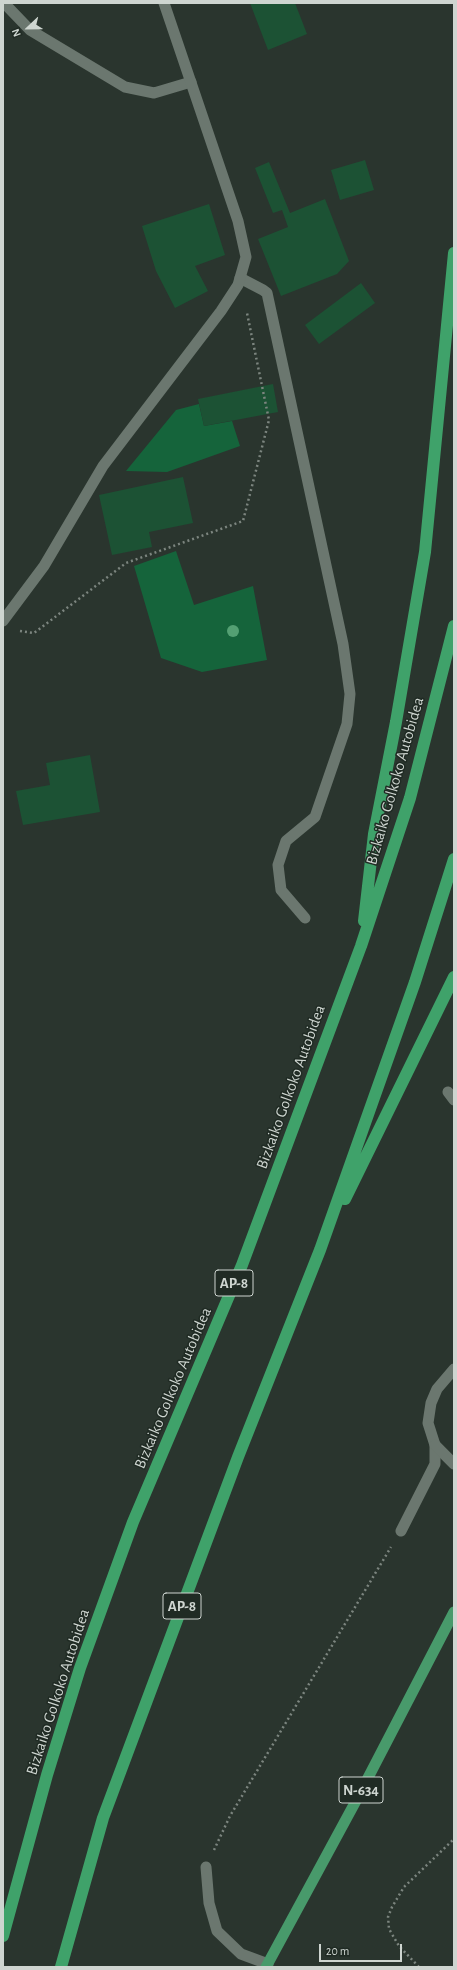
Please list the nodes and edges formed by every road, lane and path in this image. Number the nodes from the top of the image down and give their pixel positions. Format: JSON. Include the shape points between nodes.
{"nodes":[{"id":1,"x":4,"y":3,"type":"edge"},
{"id":2,"x":164,"y":3,"type":"edge"},
{"id":3,"x":191,"y":82,"type":"junction"},
{"id":4,"x":454,"y":253,"type":"edge"},
{"id":5,"x":240,"y":278,"type":"junction"},
{"id":6,"x":247,"y":314,"type":"dead end"},
{"id":7,"x":3,"y":621,"type":"edge"},
{"id":8,"x":454,"y":626,"type":"edge"},
{"id":9,"x":18,"y":630,"type":"dead end"},
{"id":10,"x":454,"y":859,"type":"edge"},
{"id":11,"x":305,"y":918,"type":"dead end"},
{"id":12,"x":361,"y":946,"type":"junction"},
{"id":13,"x":454,"y":977,"type":"edge"},
{"id":14,"x":320,"y":1250,"type":"junction"},
{"id":15,"x":454,"y":1369,"type":"edge"},
{"id":16,"x":435,"y":1445,"type":"junction"},
{"id":17,"x":454,"y":1464,"type":"edge"},
{"id":18,"x":401,"y":1531,"type":"joint"},
{"id":19,"x":454,"y":1612,"type":"edge"},
{"id":20,"x":454,"y":1839,"type":"edge"},
{"id":21,"x":206,"y":1867,"type":"joint"},
{"id":22,"x":3,"y":1936,"type":"edge"},
{"id":23,"x":267,"y":1965,"type":"edge"},
{"id":24,"x":60,"y":1967,"type":"edge"},
{"id":25,"x":419,"y":1967,"type":"edge"}],
"edges":[{"from":1,"to":3,"type":"street","via":[[30,30],[125,86],[154,93]]},
{"from":2,"to":3,"type":"street"},
{"from":3,"to":5,"type":"street","via":[[238,221],[246,257]]},
{"from":4,"to":12,"type":"highway","via":[[425,552],[374,834]]},
{"from":5,"to":7,"type":"street","via":[[221,311],[103,466],[44,566]]},
{"from":5,"to":11,"type":"street","via":[[267,293],[344,644],[350,694],[347,724],[316,817],[286,842],[278,865],[281,890]]},
{"from":6,"to":9,"type":"path","via":[[269,420],[243,521],[126,563],[34,633]]},
{"from":8,"to":12,"type":"highway","name":"Bizkaiko Golkoko Autobidea","number":"AP-8","via":[[410,798]]},
{"from":10,"to":14,"type":"highway","number":"AP-8","via":[[415,982]]},
{"from":12,"to":22,"type":"highway","name":"Bizkaiko Golkoko Autobidea","number":"AP-8","via":[[242,1266],[133,1522],[80,1668],[47,1775]]},
{"from":13,"to":14,"type":"highway"},
{"from":14,"to":24,"type":"highway","number":"AP-8","via":[[238,1457],[103,1818]]},
{"from":15,"to":16,"type":"street","via":[[437,1389],[430,1403],[428,1423]]},
{"from":16,"to":17,"type":"street"},
{"from":16,"to":18,"type":"street","via":[[435,1464]]},
{"from":18,"to":21,"type":"path","via":[[230,1816]]},
{"from":19,"to":23,"type":"highway","number":"N-634"},
{"from":20,"to":25,"type":"path","via":[[404,1886],[388,1918],[389,1929],[399,1946]]},
{"from":21,"to":23,"type":"street","via":[[210,1903],[217,1932],[241,1954]]}]}
